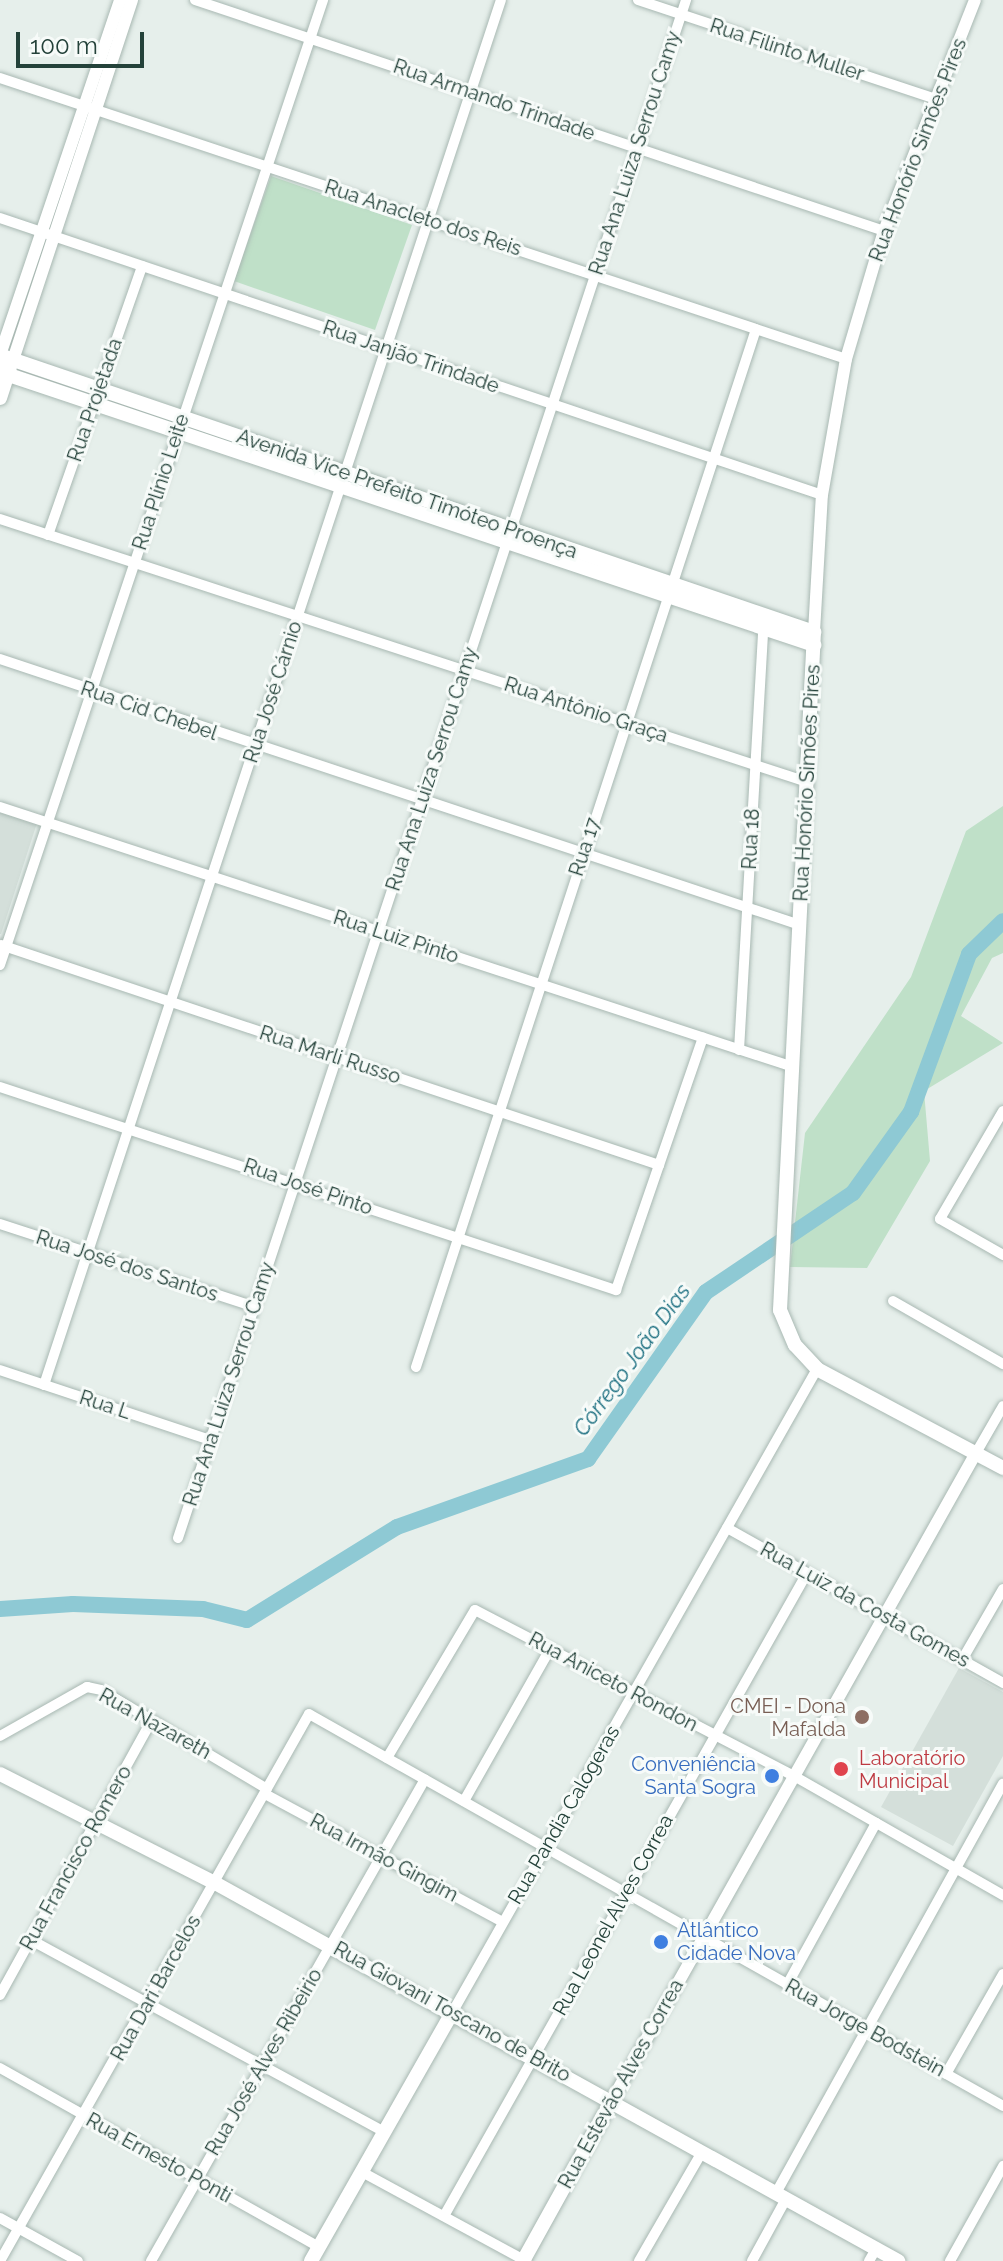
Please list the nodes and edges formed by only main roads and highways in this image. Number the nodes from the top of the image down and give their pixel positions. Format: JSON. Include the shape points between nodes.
{"nodes":[{"id":1,"x":4,"y":363,"type":"edge"},
{"id":2,"x":0,"y":398,"type":"edge"},
{"id":3,"x":670,"y":590,"type":"junction"},
{"id":4,"x":814,"y":639,"type":"junction"},
{"id":5,"x":1003,"y":1468,"type":"edge"},
{"id":6,"x":0,"y":1774,"type":"edge"},
{"id":7,"x":452,"y":2013,"type":"junction"},
{"id":8,"x":611,"y":2102,"type":"junction"},
{"id":9,"x":872,"y":2255,"type":"edge"},
{"id":10,"x":311,"y":2261,"type":"edge"},
{"id":11,"x":524,"y":2261,"type":"edge"},
{"id":12,"x":898,"y":2261,"type":"edge"}],
"edges":[{"from":1,"to":2,"type":"main road"},
{"from":1,"to":3,"type":"main road","name":"Avenida Vice Prefeito Timóteo Proença"},
{"from":3,"to":4,"type":"main road","name":"Avenida Vice Prefeito Timóteo Proença"},
{"from":3,"to":4,"type":"main road","name":"Avenida Vice Prefeito Timóteo Proença","via":[[763,628]]},
{"from":4,"to":5,"type":"main road","name":"Rua Honório Simões Pires","via":[[780,1310],[795,1345],[817,1369]]},
{"from":6,"to":7,"type":"main road","name":"Rua Giovani Toscano de Brito","via":[[98,1821]]},
{"from":7,"to":8,"type":"main road","name":"Rua Giovani Toscano de Brito"},
{"from":7,"to":10,"type":"main road","name":"Rua Pandia Calogeras"},
{"from":8,"to":9,"type":"main road","name":"Rua Giovani Toscano de Brito","via":[[781,2196]]},
{"from":8,"to":11,"type":"main road","name":"Rua Estevão Alves Correa"},
{"from":9,"to":12,"type":"main road","name":"Rua Giovani Toscano de Brito"}]}
